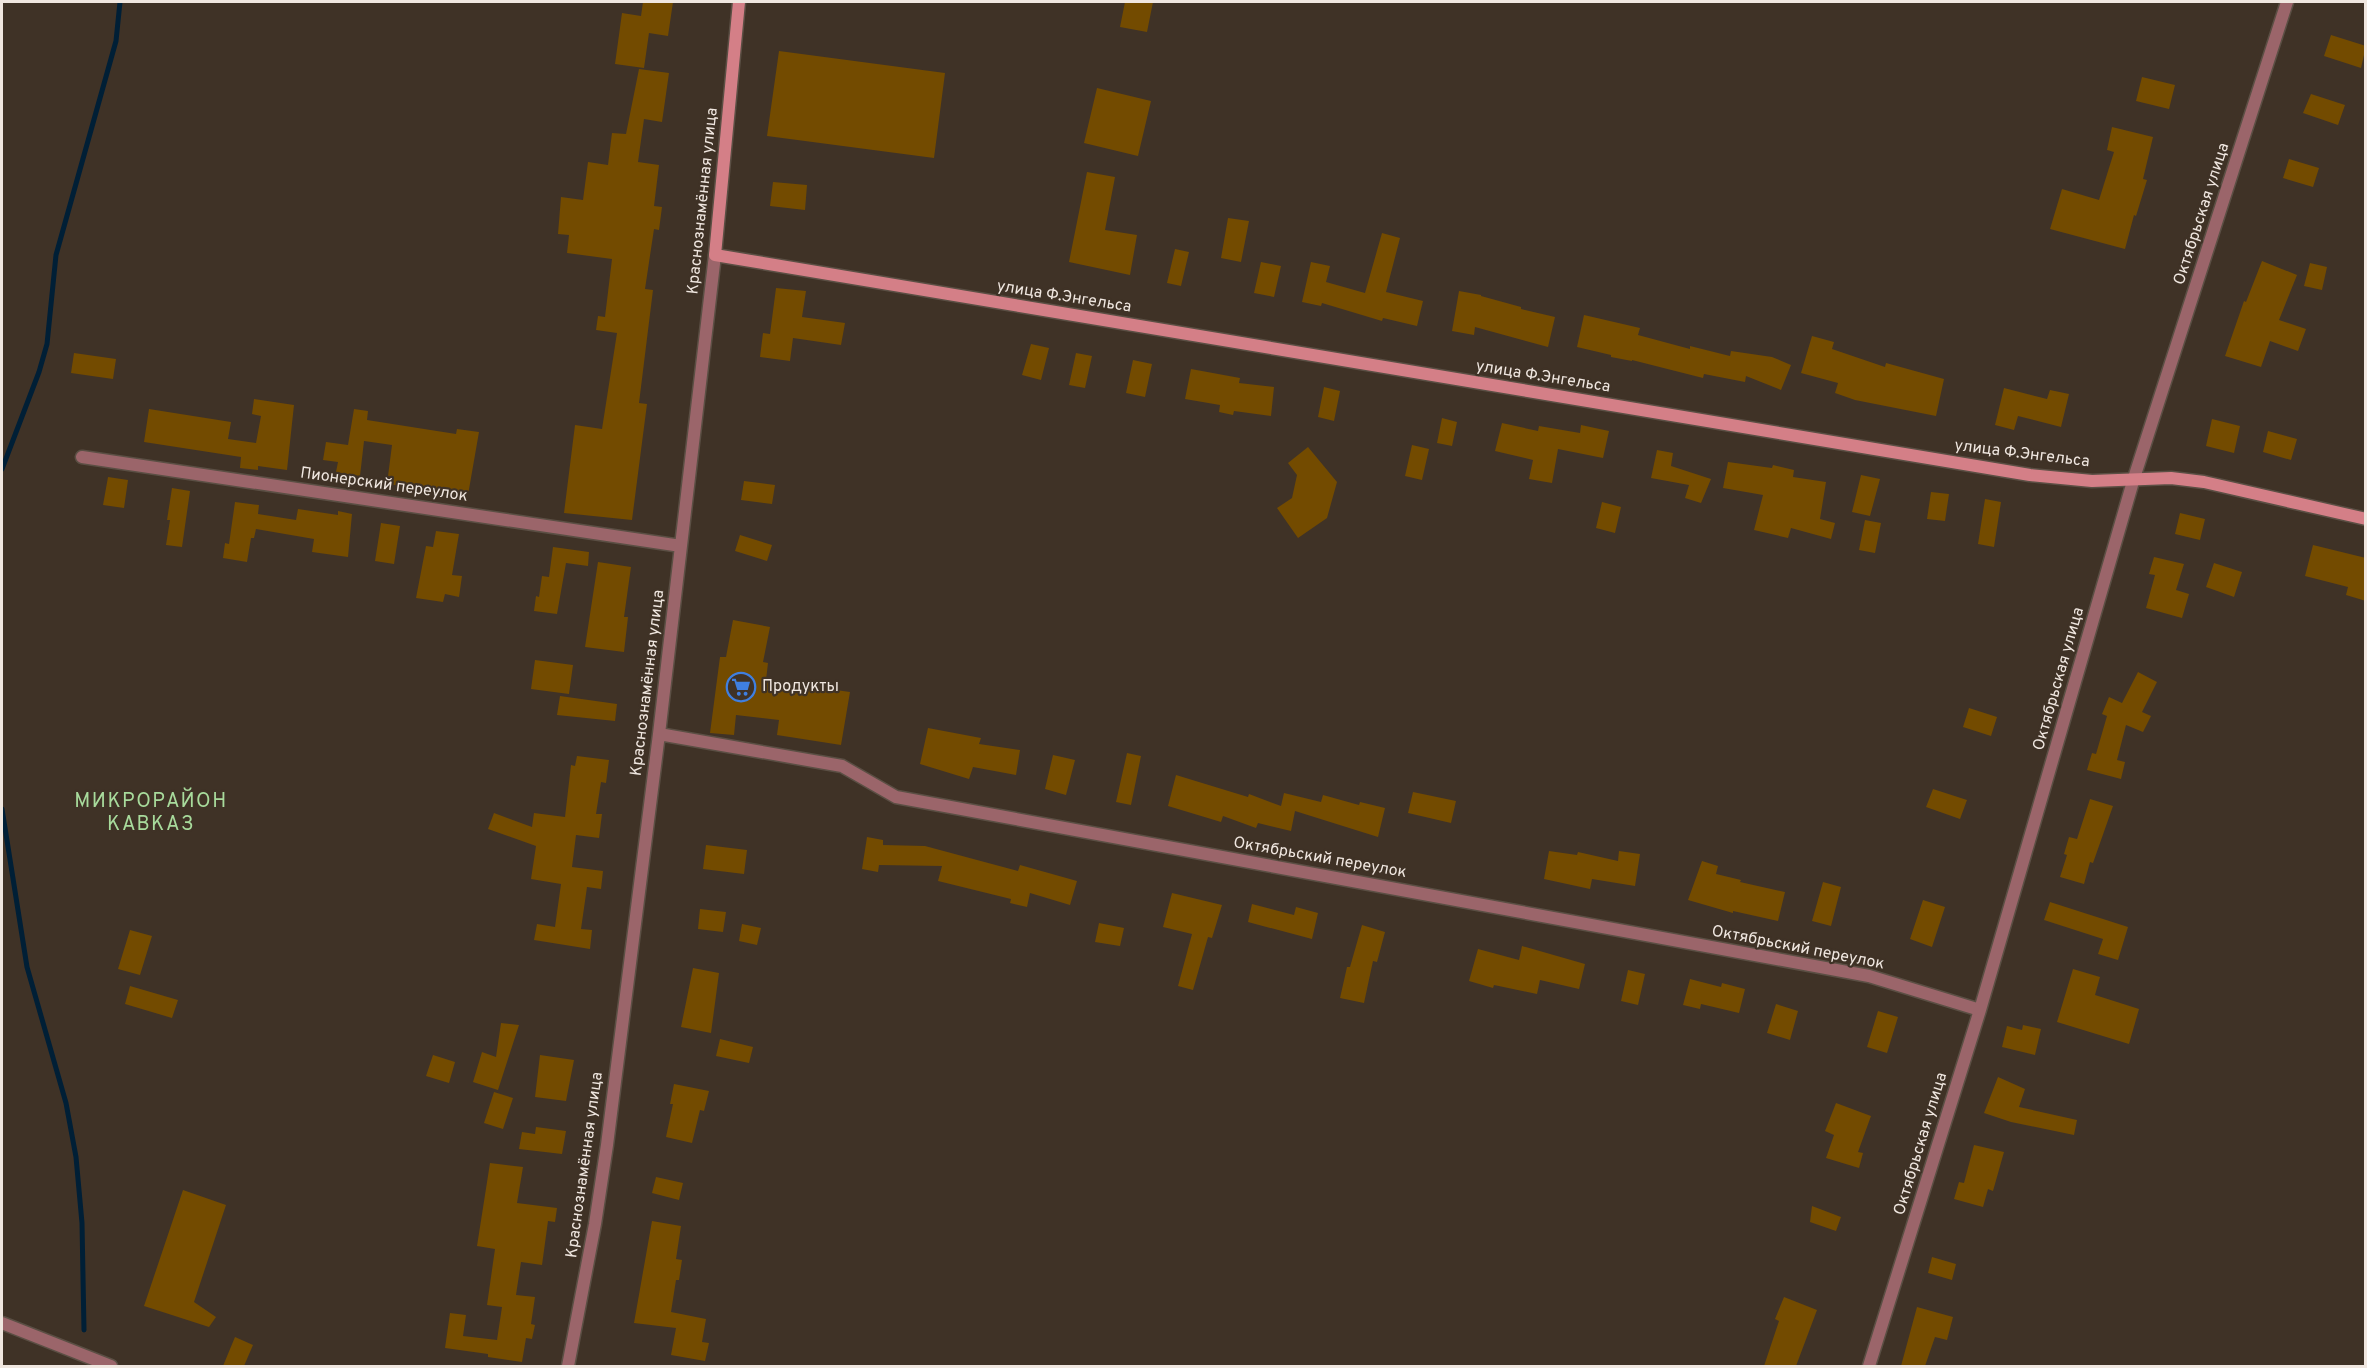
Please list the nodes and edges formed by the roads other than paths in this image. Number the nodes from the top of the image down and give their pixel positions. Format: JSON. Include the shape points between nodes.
{"nodes":[{"id":1,"x":739,"y":2,"type":"edge"},
{"id":2,"x":2287,"y":2,"type":"edge"},
{"id":3,"x":715,"y":255,"type":"junction"},
{"id":4,"x":82,"y":457,"type":"dead end"},
{"id":5,"x":2134,"y":478,"type":"junction"},
{"id":6,"x":2366,"y":519,"type":"edge"},
{"id":7,"x":681,"y":546,"type":"junction"},
{"id":8,"x":658,"y":734,"type":"junction"},
{"id":9,"x":1980,"y":1010,"type":"junction"},
{"id":10,"x":2,"y":1323,"type":"edge"},
{"id":11,"x":111,"y":1366,"type":"edge"},
{"id":12,"x":568,"y":1366,"type":"edge"},
{"id":13,"x":1869,"y":1366,"type":"edge"}],
"edges":[{"from":1,"to":3,"type":"main road","name":"Краснознамённая улица"},
{"from":2,"to":5,"type":"street","name":"Октябрьская улица"},
{"from":3,"to":5,"type":"main road","name":"улица Ф.Энгельса","via":[[2030,475],[2092,481]]},
{"from":3,"to":7,"type":"street","name":"Краснознамённая улица"},
{"from":4,"to":7,"type":"street","name":"Пионерский переулок"},
{"from":5,"to":6,"type":"main road","name":"улица Ф.Энгельса","via":[[2204,483]]},
{"from":5,"to":9,"type":"street","name":"Октябрьская улица"},
{"from":7,"to":8,"type":"street","name":"Краснознамённая улица"},
{"from":8,"to":9,"type":"street","name":"Октябрьский переулок","via":[[842,766],[896,797],[1869,976]]},
{"from":8,"to":12,"type":"street","name":"Краснознамённая улица","via":[[607,1145]]},
{"from":9,"to":13,"type":"street","name":"Октябрьская улица"},
{"from":10,"to":11,"type":"street"}]}
